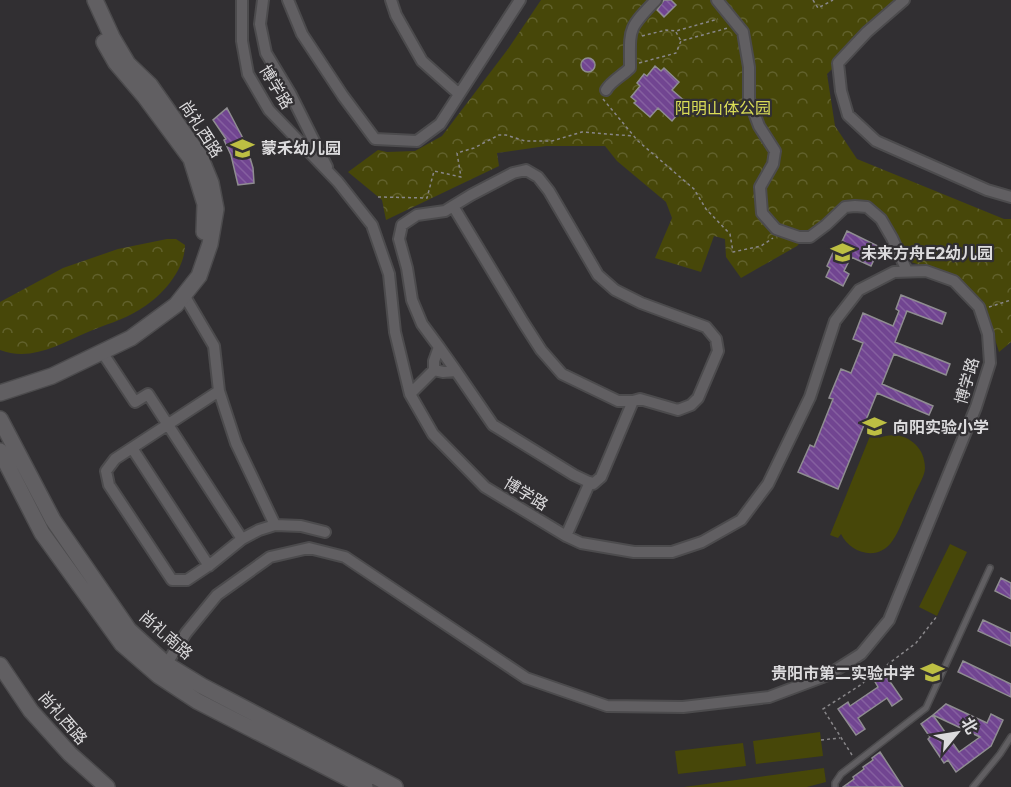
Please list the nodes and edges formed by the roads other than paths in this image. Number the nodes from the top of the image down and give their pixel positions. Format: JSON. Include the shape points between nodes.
{"nodes":[{"id":1,"x":88,"y":0,"type":"edge"},
{"id":2,"x":95,"y":0,"type":"edge"},
{"id":3,"x":242,"y":0,"type":"edge"},
{"id":4,"x":263,"y":0,"type":"edge"},
{"id":5,"x":288,"y":0,"type":"edge"},
{"id":6,"x":391,"y":0,"type":"edge"},
{"id":7,"x":520,"y":0,"type":"edge"},
{"id":8,"x":656,"y":0,"type":"edge"},
{"id":9,"x":717,"y":0,"type":"edge"},
{"id":10,"x":904,"y":0,"type":"edge"},
{"id":11,"x":606,"y":90,"type":"road end"},
{"id":12,"x":459,"y":94,"type":"junction"},
{"id":13,"x":332,"y":176,"type":"junction"},
{"id":14,"x":1011,"y":197,"type":"edge"},
{"id":15,"x":453,"y":206,"type":"junction"},
{"id":16,"x":907,"y":271,"type":"junction"},
{"id":17,"x":184,"y":295,"type":"junction"},
{"id":18,"x":439,"y":348,"type":"junction"},
{"id":19,"x":102,"y":352,"type":"junction"},
{"id":20,"x":434,"y":370,"type":"junction"},
{"id":21,"x":456,"y":371,"type":"junction"},
{"id":22,"x":0,"y":384,"type":"edge"},
{"id":23,"x":219,"y":391,"type":"junction"},
{"id":24,"x":0,"y":393,"type":"edge"},
{"id":25,"x":410,"y":394,"type":"junction"},
{"id":26,"x":633,"y":401,"type":"junction"},
{"id":27,"x":0,"y":419,"type":"edge"},
{"id":28,"x":168,"y":425,"type":"junction"},
{"id":29,"x":132,"y":448,"type":"junction"},
{"id":30,"x":0,"y":451,"type":"edge"},
{"id":31,"x":590,"y":482,"type":"junction"},
{"id":32,"x":275,"y":525,"type":"junction"},
{"id":33,"x":325,"y":532,"type":"dead end"},
{"id":34,"x":566,"y":536,"type":"junction"},
{"id":35,"x":242,"y":539,"type":"junction"},
{"id":36,"x":209,"y":566,"type":"junction"},
{"id":37,"x":990,"y":568,"type":"dead end"},
{"id":38,"x":0,"y":665,"type":"edge"},
{"id":39,"x":163,"y":670,"type":"junction"},
{"id":40,"x":1011,"y":736,"type":"edge"},
{"id":41,"x":107,"y":787,"type":"edge"},
{"id":42,"x":365,"y":787,"type":"edge"},
{"id":43,"x":394,"y":787,"type":"edge"},
{"id":44,"x":835,"y":787,"type":"edge"},
{"id":45,"x":973,"y":787,"type":"edge"}],
"edges":[{"from":1,"to":22,"type":"street","name":"尚礼西路","via":[[96,27],[116,63],[191,159],[205,204],[205,229],[189,276],[159,308],[110,340]]},
{"from":2,"to":17,"type":"street","name":"尚礼西路","via":[[128,64],[150,85],[200,156],[211,183],[216,209],[210,244],[199,276]]},
{"from":3,"to":13,"type":"street","name":"博学路","via":[[242,41],[248,74],[269,110]]},
{"from":4,"to":13,"type":"street","via":[[260,24],[266,53]]},
{"from":5,"to":12,"type":"street","via":[[302,34],[375,139],[417,141],[440,124]]},
{"from":6,"to":12,"type":"street","via":[[422,62]]},
{"from":7,"to":12,"type":"street"},
{"from":8,"to":11,"type":"street","via":[[630,31],[630,68]]},
{"from":9,"to":16,"type":"street","via":[[743,32],[749,99],[759,126],[775,151],[773,164],[760,188],[762,213],[776,229],[810,237],[844,207],[867,207],[892,238]]},
{"from":10,"to":14,"type":"street","via":[[838,63],[848,115],[876,141]]},
{"from":13,"to":25,"type":"street","name":"博学路","via":[[372,225],[379,244],[389,274],[395,332]]},
{"from":15,"to":18,"type":"street","via":[[417,215],[402,225],[399,239],[412,300],[422,324]]},
{"from":15,"to":26,"type":"street","via":[[541,350],[562,374],[618,401]]},
{"from":15,"to":26,"type":"street","via":[[513,173],[526,170],[549,191],[598,275],[615,290],[641,303],[705,327],[716,339],[718,351],[709,375],[699,399],[691,405],[678,410],[640,399]]},
{"from":16,"to":34,"type":"street","name":"博学路","via":[[894,272],[860,290],[835,321],[810,397],[768,484],[741,520],[702,542],[672,552],[634,552],[581,543]]},
{"from":16,"to":39,"type":"street","name":"博学路","via":[[926,271],[954,281],[979,307],[988,334],[990,363],[976,407],[889,620],[861,654],[828,675],[769,697],[683,707],[607,706],[526,678],[345,557],[309,548],[270,556],[217,595]]},
{"from":17,"to":19,"type":"street","name":"尚礼西路","via":[[131,338]]},
{"from":17,"to":23,"type":"street","via":[[214,346]]},
{"from":18,"to":20,"type":"street"},
{"from":18,"to":21,"type":"street"},
{"from":19,"to":24,"type":"street","name":"尚礼西路","via":[[52,376]]},
{"from":19,"to":28,"type":"street","via":[[135,402],[148,394]]},
{"from":20,"to":21,"type":"street"},
{"from":20,"to":25,"type":"street"},
{"from":21,"to":31,"type":"street","via":[[493,425]]},
{"from":23,"to":28,"type":"street"},
{"from":23,"to":32,"type":"street","via":[[236,443]]},
{"from":25,"to":34,"type":"street","name":"博学路","via":[[433,434],[485,487]]},
{"from":26,"to":31,"type":"street","via":[[601,477],[593,484]]},
{"from":27,"to":39,"type":"street","name":"尚礼南路","via":[[53,520],[129,630]]},
{"from":28,"to":29,"type":"street"},
{"from":28,"to":35,"type":"street"},
{"from":29,"to":36,"type":"street"},
{"from":29,"to":36,"type":"street","via":[[115,459],[106,471],[109,485],[172,580],[187,580]]},
{"from":30,"to":39,"type":"street","name":"尚礼南路","via":[[42,533],[122,644]]},
{"from":31,"to":34,"type":"street"},
{"from":32,"to":33,"type":"street"},
{"from":32,"to":35,"type":"street"},
{"from":35,"to":36,"type":"street"},
{"from":37,"to":44,"type":"lane","via":[[926,708],[841,774]]},
{"from":38,"to":41,"type":"street","name":"尚礼西路","via":[[31,711]]},
{"from":39,"to":42,"type":"street","name":"尚礼南路","via":[[197,700]]},
{"from":39,"to":43,"type":"street","name":"尚礼南路","via":[[202,686]]},
{"from":40,"to":45,"type":"lane"}]}
